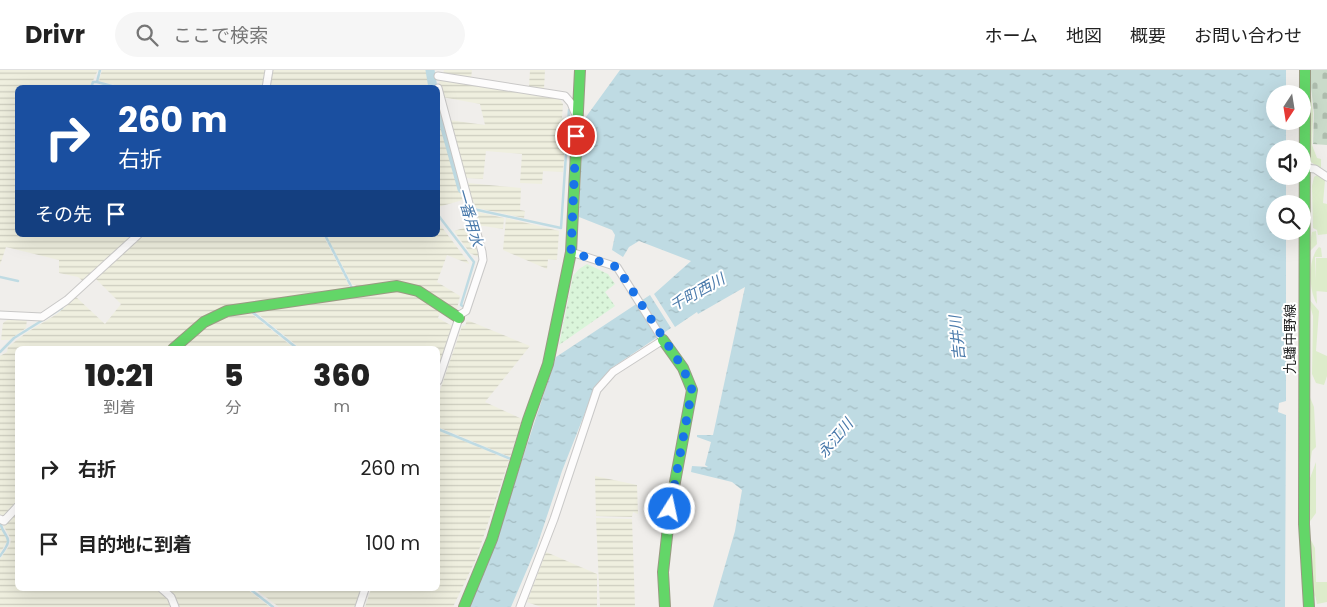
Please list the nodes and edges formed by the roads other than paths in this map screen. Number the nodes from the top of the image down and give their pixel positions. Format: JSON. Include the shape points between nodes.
{"nodes":[{"id":1,"x":269,"y":70,"type":"edge"},
{"id":2,"x":580,"y":70,"type":"edge"},
{"id":3,"x":1305,"y":70,"type":"edge"},
{"id":4,"x":436,"y":73,"type":"edge"},
{"id":5,"x":266,"y":85,"type":"edge"},
{"id":6,"x":440,"y":99,"type":"edge"},
{"id":7,"x":576,"y":116,"type":"junction"},
{"id":8,"x":1305,"y":140,"type":"edge"},
{"id":9,"x":1311,"y":169,"type":"edge"},
{"id":10,"x":1327,"y":177,"type":"edge"},
{"id":11,"x":1305,"y":185,"type":"edge"},
{"id":12,"x":136,"y":237,"type":"edge"},
{"id":13,"x":571,"y":252,"type":"junction"},
{"id":14,"x":462,"y":314,"type":"junction"},
{"id":15,"x":0,"y":315,"type":"edge"},
{"id":16,"x":663,"y":340,"type":"junction"},
{"id":17,"x":176,"y":346,"type":"edge"},
{"id":18,"x":440,"y":375,"type":"edge"},
{"id":19,"x":15,"y":509,"type":"edge"},
{"id":20,"x":0,"y":519,"type":"edge"},
{"id":21,"x":164,"y":591,"type":"edge"},
{"id":22,"x":364,"y":591,"type":"edge"},
{"id":23,"x":175,"y":607,"type":"edge"},
{"id":24,"x":359,"y":607,"type":"edge"},
{"id":25,"x":464,"y":607,"type":"edge"},
{"id":26,"x":520,"y":607,"type":"edge"},
{"id":27,"x":665,"y":607,"type":"edge"},
{"id":28,"x":1308,"y":607,"type":"edge"}],
"edges":[{"from":1,"to":5,"type":"street"},
{"from":2,"to":7,"type":"street"},
{"from":3,"to":8,"type":"street","name":"九蟠中野線"},
{"from":4,"to":7,"type":"street","via":[[565,96]]},
{"from":6,"to":14,"type":"street","via":[[483,260]]},
{"from":7,"to":13,"type":"street"},
{"from":9,"to":10,"type":"street"},
{"from":11,"to":28,"type":"street","name":"九蟠中野線","via":[[1304,524]]},
{"from":12,"to":15,"type":"street","via":[[67,300],[42,317]]},
{"from":13,"to":16,"type":"street","via":[[617,267]]},
{"from":13,"to":25,"type":"street","via":[[548,364],[492,539]]},
{"from":14,"to":17,"type":"street","via":[[418,291],[397,286],[226,311],[209,317]]},
{"from":14,"to":18,"type":"street"},
{"from":16,"to":26,"type":"street","via":[[613,372],[597,390],[554,519]]},
{"from":16,"to":27,"type":"street","via":[[683,368],[692,390],[670,509],[664,572]]},
{"from":19,"to":20,"type":"street","via":[[4,520]]},
{"from":21,"to":23,"type":"street"},
{"from":22,"to":24,"type":"street"}]}
